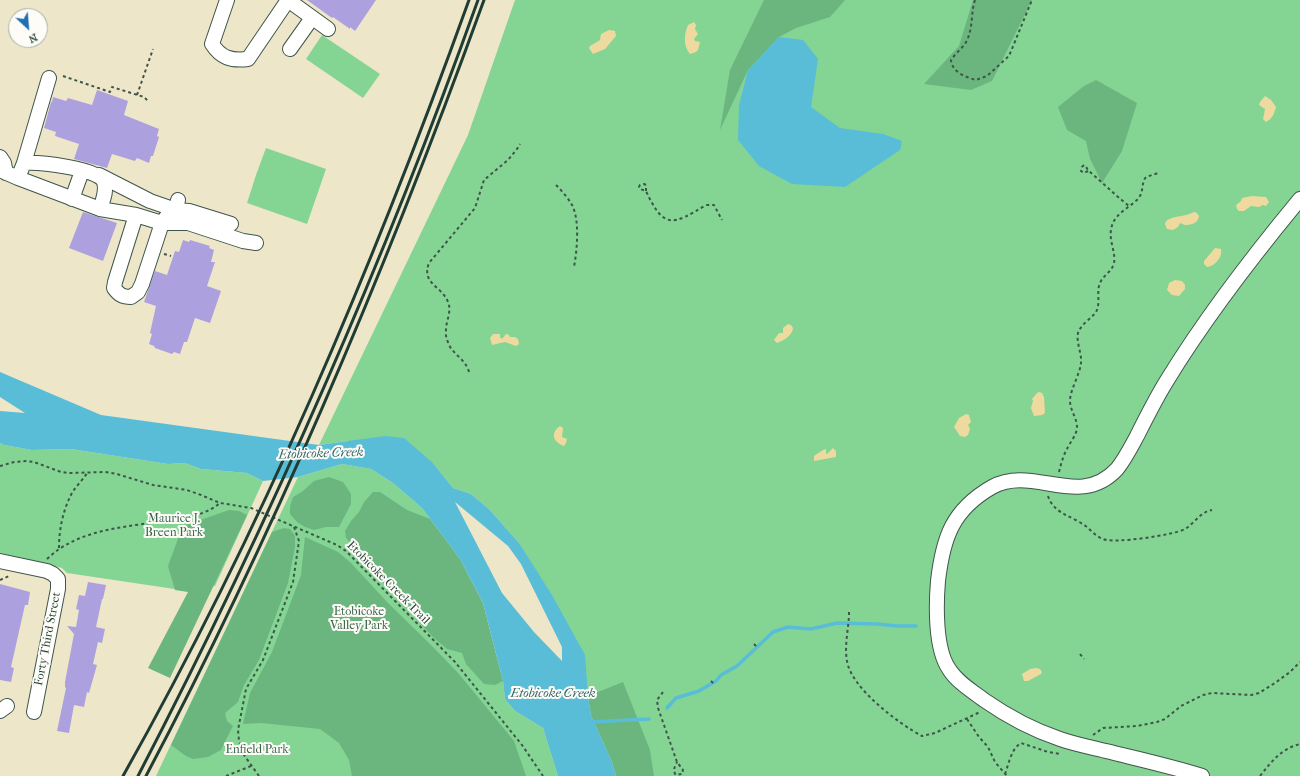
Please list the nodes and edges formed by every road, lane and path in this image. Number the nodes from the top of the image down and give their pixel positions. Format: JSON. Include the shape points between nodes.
{"nodes":[{"id":1,"x":227,"y":0,"type":"edge"},
{"id":2,"x":288,"y":0,"type":"edge"},
{"id":3,"x":975,"y":0,"type":"edge"},
{"id":4,"x":1032,"y":0,"type":"edge"},
{"id":5,"x":312,"y":18,"type":"junction"},
{"id":6,"x":328,"y":29,"type":"dead end"},
{"id":7,"x":153,"y":49,"type":"dead end"},
{"id":8,"x":290,"y":49,"type":"dead end"},
{"id":9,"x":63,"y":76,"type":"dead end"},
{"id":10,"x":49,"y":78,"type":"dead end"},
{"id":11,"x":137,"y":95,"type":"junction"},
{"id":12,"x":149,"y":102,"type":"dead end"},
{"id":13,"x":520,"y":144,"type":"dead end"},
{"id":14,"x":0,"y":157,"type":"edge"},
{"id":15,"x":24,"y":163,"type":"junction"},
{"id":16,"x":82,"y":171,"type":"junction"},
{"id":17,"x":1088,"y":171,"type":"dead end"},
{"id":18,"x":1158,"y":173,"type":"dead end"},
{"id":19,"x":8,"y":174,"type":"edge"},
{"id":20,"x":99,"y":175,"type":"junction"},
{"id":21,"x":556,"y":185,"type":"dead end"},
{"id":22,"x":646,"y":191,"type":"dead end"},
{"id":23,"x":72,"y":198,"type":"junction"},
{"id":24,"x":1300,"y":199,"type":"edge"},
{"id":25,"x":177,"y":205,"type":"junction"},
{"id":26,"x":1129,"y":206,"type":"junction"},
{"id":27,"x":100,"y":209,"type":"junction"},
{"id":28,"x":136,"y":215,"type":"junction"},
{"id":29,"x":722,"y":220,"type":"dead end"},
{"id":30,"x":162,"y":222,"type":"junction"},
{"id":31,"x":231,"y":224,"type":"dead end"},
{"id":32,"x":256,"y":243,"type":"dead end"},
{"id":33,"x":574,"y":267,"type":"dead end"},
{"id":34,"x":469,"y":372,"type":"dead end"},
{"id":35,"x":0,"y":466,"type":"edge"},
{"id":36,"x":87,"y":473,"type":"junction"},
{"id":37,"x":1050,"y":483,"type":"junction"},
{"id":38,"x":220,"y":503,"type":"junction"},
{"id":39,"x":1212,"y":510,"type":"dead end"},
{"id":40,"x":294,"y":527,"type":"junction"},
{"id":41,"x":59,"y":549,"type":"junction"},
{"id":42,"x":0,"y":560,"type":"edge"},
{"id":43,"x":38,"y":568,"type":"junction"},
{"id":44,"x":14,"y":574,"type":"dead end"},
{"id":45,"x":0,"y":580,"type":"edge"},
{"id":46,"x":849,"y":614,"type":"dead end"},
{"id":47,"x":754,"y":644,"type":"dead end"},
{"id":48,"x":758,"y":648,"type":"dead end"},
{"id":49,"x":1080,"y":654,"type":"dead end"},
{"id":50,"x":1084,"y":659,"type":"dead end"},
{"id":51,"x":1300,"y":662,"type":"edge"},
{"id":52,"x":711,"y":681,"type":"dead end"},
{"id":53,"x":715,"y":685,"type":"dead end"},
{"id":54,"x":663,"y":692,"type":"dead end"},
{"id":55,"x":990,"y":704,"type":"junction"},
{"id":56,"x":34,"y":712,"type":"dead end"},
{"id":57,"x":967,"y":719,"type":"junction"},
{"id":58,"x":1300,"y":744,"type":"edge"},
{"id":59,"x":1082,"y":745,"type":"junction"},
{"id":60,"x":677,"y":762,"type":"junction"},
{"id":61,"x":251,"y":766,"type":"junction"},
{"id":62,"x":1005,"y":774,"type":"junction"},
{"id":63,"x":226,"y":776,"type":"edge"},
{"id":64,"x":259,"y":776,"type":"edge"},
{"id":65,"x":543,"y":776,"type":"edge"},
{"id":66,"x":1007,"y":776,"type":"edge"},
{"id":67,"x":1202,"y":776,"type":"edge"},
{"id":68,"x":1260,"y":776,"type":"edge"}],
"edges":[{"from":1,"to":2,"type":"street","via":[[212,44],[224,57],[238,60],[248,59]]},
{"from":2,"to":5,"type":"street"},
{"from":3,"to":4,"type":"path","via":[[968,38],[951,60],[951,64],[957,72],[976,80],[987,76],[1009,56]]},
{"from":5,"to":6,"type":"street"},
{"from":5,"to":8,"type":"street"},
{"from":7,"to":11,"type":"path"},
{"from":9,"to":11,"type":"path","via":[[110,92],[112,86]]},
{"from":10,"to":15,"type":"street"},
{"from":11,"to":12,"type":"path"},
{"from":13,"to":34,"type":"path","via":[[508,160],[484,180],[475,208],[434,256],[427,268],[429,281],[445,295],[449,305],[446,329],[450,347],[468,367]]},
{"from":14,"to":19,"type":"street"},
{"from":15,"to":16,"type":"street","via":[[58,165]]},
{"from":15,"to":19,"type":"street"},
{"from":16,"to":20,"type":"street"},
{"from":16,"to":23,"type":"street"},
{"from":17,"to":26,"type":"path"},
{"from":18,"to":26,"type":"path","via":[[1146,177],[1140,196]]},
{"from":19,"to":23,"type":"street"},
{"from":20,"to":25,"type":"street","via":[[150,201]]},
{"from":20,"to":27,"type":"street","via":[[104,181],[106,193]]},
{"from":21,"to":33,"type":"path","via":[[573,206],[577,229]]},
{"from":22,"to":29,"type":"path","via":[[659,214],[668,220],[678,220],[710,204]]},
{"from":23,"to":27,"type":"street"},
{"from":24,"to":37,"type":"street","via":[[1203,325],[1166,382],[1125,458],[1116,469],[1092,486],[1079,488]]},
{"from":25,"to":30,"type":"street"},
{"from":25,"to":31,"type":"street"},
{"from":26,"to":37,"type":"path","via":[[1119,214],[1111,229],[1114,264],[1101,281],[1097,310],[1079,330],[1081,362],[1070,399],[1077,428],[1058,474]]},
{"from":27,"to":28,"type":"street"},
{"from":28,"to":30,"type":"street"},
{"from":28,"to":30,"type":"street","via":[[114,288],[124,297],[131,297],[138,292]]},
{"from":30,"to":32,"type":"street","via":[[188,223]]},
{"from":35,"to":36,"type":"path","name":"Etobicoke Creek Trail","via":[[14,462],[34,462],[61,472]]},
{"from":36,"to":38,"type":"path","name":"Etobicoke Creek Trail","via":[[117,474],[153,485],[187,490]]},
{"from":36,"to":41,"type":"path","via":[[72,493],[65,509],[60,524]]},
{"from":37,"to":39,"type":"path","via":[[1048,498],[1056,510],[1086,526],[1104,540],[1178,532],[1206,511]]},
{"from":37,"to":55,"type":"street","via":[[1009,481],[994,486],[960,512],[944,545],[938,589],[942,652],[948,669],[962,684]]},
{"from":38,"to":40,"type":"path","name":"Etobicoke Creek Trail","via":[[251,508]]},
{"from":38,"to":41,"type":"path","via":[[211,510],[191,517],[103,531]]},
{"from":40,"to":61,"type":"path","via":[[299,541],[292,582],[262,660],[243,698],[238,730],[239,741]]},
{"from":40,"to":65,"type":"path","name":"Etobicoke Creek Trail","via":[[325,539],[346,551],[454,662],[522,745]]},
{"from":41,"to":43,"type":"path"},
{"from":42,"to":43,"type":"street","name":"Forty Third Street"},
{"from":43,"to":56,"type":"street","name":"Forty Third Street","via":[[56,576],[59,584]]},
{"from":44,"to":45,"type":"path"},
{"from":46,"to":57,"type":"path","via":[[847,662],[850,670],[878,705],[922,736]]},
{"from":47,"to":48,"type":"path"},
{"from":49,"to":50,"type":"path"},
{"from":51,"to":59,"type":"path","via":[[1279,681],[1259,693],[1203,695],[1161,720],[1137,726],[1103,728]]},
{"from":52,"to":53,"type":"path"},
{"from":54,"to":60,"type":"path","via":[[657,700],[658,708]]},
{"from":55,"to":57,"type":"path","via":[[982,712]]},
{"from":55,"to":59,"type":"street","via":[[1017,720],[1060,739]]},
{"from":57,"to":62,"type":"path"},
{"from":58,"to":68,"type":"path","via":[[1290,746],[1271,761]]},
{"from":59,"to":62,"type":"path","via":[[1074,752],[1061,754],[1021,743],[1012,751]]},
{"from":59,"to":67,"type":"street"},
{"from":60,"to":60,"type":"path","via":[[674,772],[676,775],[682,774],[683,770]]},
{"from":61,"to":63,"type":"path"},
{"from":61,"to":64,"type":"path"},
{"from":62,"to":66,"type":"path"}]}
